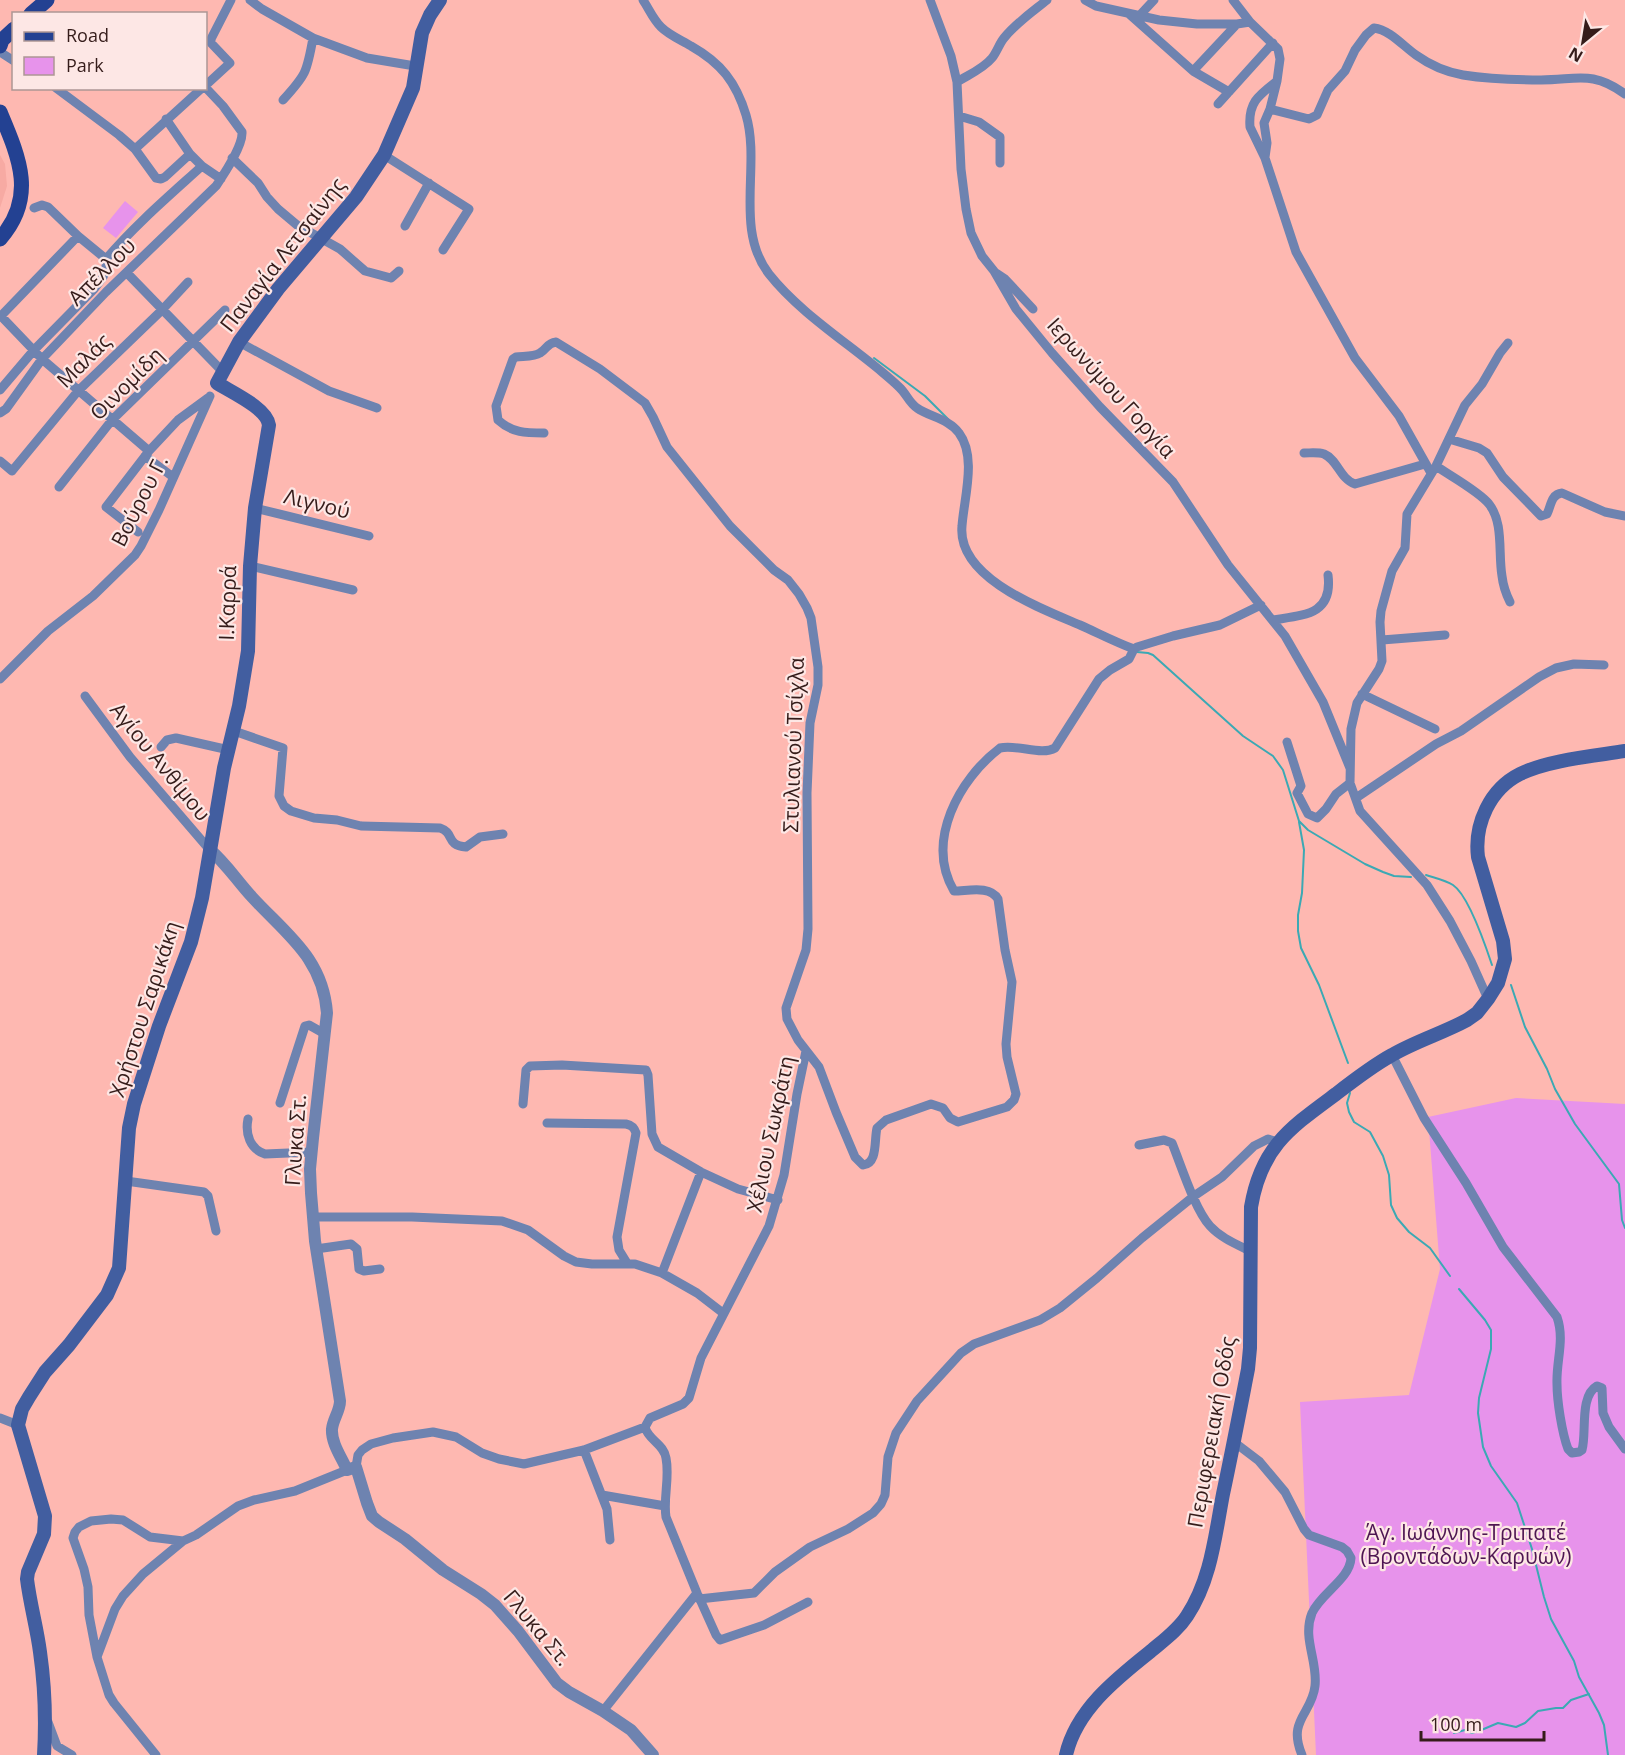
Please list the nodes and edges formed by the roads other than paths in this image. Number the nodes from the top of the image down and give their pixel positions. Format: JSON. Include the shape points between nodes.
{"nodes":[{"id":1,"x":47,"y":0,"type":"edge"},
{"id":2,"x":231,"y":0,"type":"edge"},
{"id":3,"x":250,"y":0,"type":"edge"},
{"id":4,"x":440,"y":0,"type":"edge"},
{"id":5,"x":643,"y":0,"type":"edge"},
{"id":6,"x":930,"y":0,"type":"edge"},
{"id":7,"x":1047,"y":0,"type":"edge"},
{"id":8,"x":1085,"y":0,"type":"edge"},
{"id":9,"x":1154,"y":0,"type":"edge"},
{"id":10,"x":1233,"y":0,"type":"edge"},
{"id":11,"x":34,"y":12,"type":"edge"},
{"id":12,"x":1128,"y":14,"type":"junction"},
{"id":13,"x":1140,"y":15,"type":"junction"},
{"id":14,"x":1250,"y":22,"type":"junction"},
{"id":15,"x":1237,"y":24,"type":"junction"},
{"id":16,"x":12,"y":31,"type":"edge"},
{"id":17,"x":313,"y":38,"type":"junction"},
{"id":18,"x":1273,"y":43,"type":"junction"},
{"id":19,"x":0,"y":46,"type":"edge"},
{"id":20,"x":415,"y":66,"type":"junction"},
{"id":21,"x":1193,"y":71,"type":"junction"},
{"id":22,"x":1277,"y":81,"type":"junction"},
{"id":23,"x":957,"y":82,"type":"junction"},
{"id":24,"x":207,"y":84,"type":"edge"},
{"id":25,"x":59,"y":90,"type":"edge"},
{"id":26,"x":200,"y":90,"type":"edge"},
{"id":27,"x":207,"y":90,"type":"edge"},
{"id":28,"x":1229,"y":92,"type":"junction"},
{"id":29,"x":1625,"y":94,"type":"edge"},
{"id":30,"x":283,"y":100,"type":"dead end"},
{"id":31,"x":1218,"y":104,"type":"dead end"},
{"id":32,"x":1270,"y":109,"type":"junction"},
{"id":33,"x":0,"y":112,"type":"edge"},
{"id":34,"x":959,"y":116,"type":"junction"},
{"id":35,"x":166,"y":119,"type":"junction"},
{"id":36,"x":0,"y":129,"type":"edge"},
{"id":37,"x":135,"y":149,"type":"junction"},
{"id":38,"x":190,"y":154,"type":"junction"},
{"id":39,"x":384,"y":155,"type":"junction"},
{"id":40,"x":1265,"y":158,"type":"junction"},
{"id":41,"x":232,"y":159,"type":"junction"},
{"id":42,"x":1000,"y":163,"type":"dead end"},
{"id":43,"x":202,"y":166,"type":"junction"},
{"id":44,"x":221,"y":179,"type":"junction"},
{"id":45,"x":429,"y":183,"type":"junction"},
{"id":46,"x":34,"y":208,"type":"dead end"},
{"id":47,"x":0,"y":224,"type":"edge"},
{"id":48,"x":405,"y":226,"type":"dead end"},
{"id":49,"x":78,"y":236,"type":"junction"},
{"id":50,"x":322,"y":238,"type":"junction"},
{"id":51,"x":0,"y":239,"type":"edge"},
{"id":52,"x":443,"y":250,"type":"dead end"},
{"id":53,"x":106,"y":259,"type":"junction"},
{"id":54,"x":399,"y":271,"type":"dead end"},
{"id":55,"x":994,"y":271,"type":"junction"},
{"id":56,"x":127,"y":273,"type":"junction"},
{"id":57,"x":188,"y":282,"type":"dead end"},
{"id":58,"x":1033,"y":309,"type":"dead end"},
{"id":59,"x":162,"y":310,"type":"junction"},
{"id":60,"x":225,"y":310,"type":"dead end"},
{"id":61,"x":1,"y":316,"type":"edge"},
{"id":62,"x":194,"y":342,"type":"junction"},
{"id":63,"x":239,"y":342,"type":"junction"},
{"id":64,"x":1508,"y":343,"type":"dead end"},
{"id":65,"x":34,"y":350,"type":"junction"},
{"id":66,"x":42,"y":359,"type":"junction"},
{"id":67,"x":220,"y":377,"type":"junction"},
{"id":68,"x":0,"y":390,"type":"edge"},
{"id":69,"x":78,"y":391,"type":"junction"},
{"id":70,"x":210,"y":396,"type":"junction"},
{"id":71,"x":377,"y":408,"type":"dead end"},
{"id":72,"x":0,"y":413,"type":"edge"},
{"id":73,"x":112,"y":420,"type":"junction"},
{"id":74,"x":544,"y":433,"type":"dead end"},
{"id":75,"x":1449,"y":439,"type":"junction"},
{"id":76,"x":147,"y":453,"type":"junction"},
{"id":77,"x":1304,"y":453,"type":"dead end"},
{"id":78,"x":0,"y":461,"type":"edge"},
{"id":79,"x":1425,"y":464,"type":"junction"},
{"id":80,"x":1433,"y":469,"type":"junction"},
{"id":81,"x":173,"y":477,"type":"junction"},
{"id":82,"x":59,"y":487,"type":"dead end"},
{"id":83,"x":255,"y":508,"type":"junction"},
{"id":84,"x":1625,"y":516,"type":"edge"},
{"id":85,"x":138,"y":532,"type":"dead end"},
{"id":86,"x":369,"y":536,"type":"dead end"},
{"id":87,"x":250,"y":566,"type":"junction"},
{"id":88,"x":1328,"y":575,"type":"dead end"},
{"id":89,"x":353,"y":590,"type":"dead end"},
{"id":90,"x":1510,"y":602,"type":"dead end"},
{"id":91,"x":1261,"y":604,"type":"junction"},
{"id":92,"x":1273,"y":620,"type":"junction"},
{"id":93,"x":1445,"y":635,"type":"dead end"},
{"id":94,"x":1382,"y":640,"type":"junction"},
{"id":95,"x":1132,"y":653,"type":"junction"},
{"id":96,"x":1604,"y":665,"type":"dead end"},
{"id":97,"x":0,"y":679,"type":"edge"},
{"id":98,"x":1362,"y":694,"type":"junction"},
{"id":99,"x":85,"y":696,"type":"dead end"},
{"id":100,"x":1435,"y":729,"type":"dead end"},
{"id":101,"x":234,"y":731,"type":"junction"},
{"id":102,"x":1287,"y":742,"type":"dead end"},
{"id":103,"x":161,"y":747,"type":"dead end"},
{"id":104,"x":229,"y":750,"type":"junction"},
{"id":105,"x":1625,"y":751,"type":"edge"},
{"id":106,"x":1350,"y":768,"type":"junction"},
{"id":107,"x":1350,"y":783,"type":"junction"},
{"id":108,"x":1356,"y":798,"type":"junction"},
{"id":109,"x":503,"y":834,"type":"dead end"},
{"id":110,"x":209,"y":849,"type":"junction"},
{"id":111,"x":1488,"y":999,"type":"junction"},
{"id":112,"x":325,"y":1034,"type":"junction"},
{"id":113,"x":806,"y":1051,"type":"junction"},
{"id":114,"x":1392,"y":1054,"type":"junction"},
{"id":115,"x":280,"y":1103,"type":"dead end"},
{"id":116,"x":523,"y":1104,"type":"dead end"},
{"id":117,"x":248,"y":1119,"type":"dead end"},
{"id":118,"x":547,"y":1124,"type":"dead end"},
{"id":119,"x":1278,"y":1142,"type":"junction"},
{"id":120,"x":1139,"y":1145,"type":"dead end"},
{"id":121,"x":312,"y":1152,"type":"junction"},
{"id":122,"x":701,"y":1172,"type":"junction"},
{"id":123,"x":126,"y":1181,"type":"junction"},
{"id":124,"x":1194,"y":1196,"type":"junction"},
{"id":125,"x":778,"y":1200,"type":"junction"},
{"id":126,"x":314,"y":1217,"type":"junction"},
{"id":127,"x":216,"y":1231,"type":"dead end"},
{"id":128,"x":316,"y":1249,"type":"junction"},
{"id":129,"x":1250,"y":1251,"type":"junction"},
{"id":130,"x":627,"y":1263,"type":"junction"},
{"id":131,"x":380,"y":1269,"type":"dead end"},
{"id":132,"x":662,"y":1273,"type":"junction"},
{"id":133,"x":723,"y":1313,"type":"junction"},
{"id":134,"x":0,"y":1418,"type":"edge"},
{"id":135,"x":18,"y":1425,"type":"junction"},
{"id":136,"x":645,"y":1427,"type":"junction"},
{"id":137,"x":1234,"y":1442,"type":"junction"},
{"id":138,"x":1625,"y":1449,"type":"edge"},
{"id":139,"x":584,"y":1450,"type":"junction"},
{"id":140,"x":352,"y":1468,"type":"junction"},
{"id":141,"x":602,"y":1495,"type":"junction"},
{"id":142,"x":665,"y":1506,"type":"junction"},
{"id":143,"x":610,"y":1540,"type":"dead end"},
{"id":144,"x":183,"y":1541,"type":"junction"},
{"id":145,"x":698,"y":1596,"type":"junction"},
{"id":146,"x":808,"y":1602,"type":"dead end"},
{"id":147,"x":98,"y":1657,"type":"junction"},
{"id":148,"x":603,"y":1711,"type":"junction"},
{"id":149,"x":46,"y":1714,"type":"junction"},
{"id":150,"x":44,"y":1755,"type":"edge"},
{"id":151,"x":72,"y":1755,"type":"edge"},
{"id":152,"x":156,"y":1755,"type":"edge"},
{"id":153,"x":653,"y":1755,"type":"edge"},
{"id":154,"x":1066,"y":1755,"type":"edge"},
{"id":155,"x":1302,"y":1755,"type":"edge"}],
"edges":[{"from":1,"to":11,"type":"main road"},
{"from":2,"to":24,"type":"street","via":[[210,43],[230,63]]},
{"from":3,"to":17,"type":"street"},
{"from":4,"to":20,"type":"main road","name":"Παναγία Λετσαίνης","via":[[422,33]]},
{"from":5,"to":95,"type":"street","via":[[660,26],[713,60],[736,88],[750,135],[753,234],[767,272],[793,300],[900,388],[915,407],[960,433],[968,467],[961,529],[967,552],[978,568],[1024,601]]},
{"from":6,"to":23,"type":"street","name":"Ιερωνύμου Γοργία"},
{"from":7,"to":23,"type":"street","via":[[1010,31],[992,58]]},
{"from":8,"to":12,"type":"street"},
{"from":9,"to":13,"type":"street"},
{"from":10,"to":14,"type":"street"},
{"from":12,"to":13,"type":"street"},
{"from":12,"to":21,"type":"street"},
{"from":13,"to":15,"type":"street","via":[[1197,24]]},
{"from":14,"to":15,"type":"street"},
{"from":14,"to":18,"type":"street"},
{"from":15,"to":21,"type":"street"},
{"from":16,"to":19,"type":"main road"},
{"from":17,"to":20,"type":"street","via":[[366,58]]},
{"from":17,"to":30,"type":"street","via":[[305,74]]},
{"from":18,"to":22,"type":"street","via":[[1280,54]]},
{"from":18,"to":28,"type":"street"},
{"from":20,"to":39,"type":"main road","name":"Παναγία Λετσαίνης","via":[[411,94]]},
{"from":21,"to":28,"type":"street"},
{"from":22,"to":32,"type":"street"},
{"from":22,"to":40,"type":"street","via":[[1258,96],[1249,117]]},
{"from":23,"to":34,"type":"street","name":"Ιερωνύμου Γοργία"},
{"from":25,"to":37,"type":"street"},
{"from":26,"to":35,"type":"street"},
{"from":27,"to":41,"type":"street","name":"Απέλλου","via":[[243,132]]},
{"from":28,"to":31,"type":"street"},
{"from":29,"to":32,"type":"street","via":[[1602,80],[1587,77],[1543,80],[1460,74],[1418,57],[1374,28],[1328,90],[1317,115],[1309,119]]},
{"from":32,"to":40,"type":"street","via":[[1264,123]]},
{"from":33,"to":51,"type":"main road","via":[[19,161],[22,190],[13,221]]},
{"from":34,"to":42,"type":"street","via":[[1000,137]]},
{"from":34,"to":55,"type":"street","name":"Ιερωνύμου Γοργία","via":[[967,216],[982,256]]},
{"from":35,"to":37,"type":"street"},
{"from":35,"to":38,"type":"street"},
{"from":36,"to":47,"type":"main road","via":[[15,172],[12,197]]},
{"from":37,"to":38,"type":"street","via":[[156,178],[161,179]]},
{"from":38,"to":43,"type":"street"},
{"from":39,"to":45,"type":"street"},
{"from":39,"to":50,"type":"main road","name":"Παναγία Λετσαίνης"},
{"from":40,"to":79,"type":"street","via":[[1296,252],[1355,358],[1398,416]]},
{"from":41,"to":44,"type":"street","name":"Απέλλου"},
{"from":41,"to":50,"type":"street","via":[[278,209]]},
{"from":43,"to":44,"type":"street"},
{"from":43,"to":53,"type":"street","via":[[144,218]]},
{"from":44,"to":56,"type":"street","name":"Απέλλου"},
{"from":45,"to":48,"type":"street"},
{"from":45,"to":52,"type":"street","via":[[469,209]]},
{"from":46,"to":49,"type":"street","via":[[48,207]]},
{"from":49,"to":53,"type":"street"},
{"from":49,"to":61,"type":"street"},
{"from":50,"to":54,"type":"street","via":[[365,271],[391,278]]},
{"from":50,"to":63,"type":"main road","name":"Παναγία Λετσαίνης"},
{"from":53,"to":65,"type":"street","via":[[103,278]]},
{"from":55,"to":58,"type":"street"},
{"from":55,"to":91,"type":"street","name":"Ιερωνύμου Γοργία","via":[[1016,309],[1058,360],[1173,482],[1228,565]]},
{"from":56,"to":59,"type":"street"},
{"from":56,"to":66,"type":"street","name":"Απέλλου"},
{"from":57,"to":59,"type":"street","name":"Μαλάς"},
{"from":59,"to":62,"type":"street"},
{"from":59,"to":69,"type":"street","name":"Μαλάς"},
{"from":60,"to":62,"type":"street","name":"Οινομίδη"},
{"from":61,"to":65,"type":"street"},
{"from":62,"to":67,"type":"street"},
{"from":62,"to":73,"type":"street","name":"Οινομίδη"},
{"from":63,"to":67,"type":"main road","name":"Παναγία Λετσαίνης"},
{"from":63,"to":71,"type":"street","via":[[329,391]]},
{"from":64,"to":75,"type":"street","via":[[1465,405]]},
{"from":65,"to":66,"type":"street"},
{"from":65,"to":68,"type":"street"},
{"from":66,"to":69,"type":"street"},
{"from":66,"to":72,"type":"street","name":"Απέλλου"},
{"from":67,"to":70,"type":"street"},
{"from":67,"to":83,"type":"main road","name":"Ι.Καρρά","via":[[268,419]]},
{"from":69,"to":73,"type":"street"},
{"from":69,"to":78,"type":"street","name":"Μαλάς","via":[[12,471]]},
{"from":70,"to":76,"type":"street","via":[[178,420]]},
{"from":70,"to":81,"type":"street","name":"Βούρου Γ."},
{"from":73,"to":76,"type":"street"},
{"from":73,"to":82,"type":"street","name":"Οινομίδη"},
{"from":74,"to":113,"type":"street","name":"Στυλιανού Τσίχλα","via":[[510,429],[498,420],[496,406],[513,359],[536,355],[556,342],[645,404],[666,447],[730,526],[788,580],[807,608],[818,667],[808,758],[808,936],[786,1011],[789,1025]]},
{"from":75,"to":80,"type":"street"},
{"from":75,"to":84,"type":"street","via":[[1487,453],[1503,477],[1541,516],[1547,514],[1554,497],[1562,493],[1605,512]]},
{"from":76,"to":81,"type":"street"},
{"from":76,"to":85,"type":"street","via":[[106,507]]},
{"from":77,"to":79,"type":"street","via":[[1327,457],[1355,484]]},
{"from":79,"to":80,"type":"street"},
{"from":80,"to":90,"type":"street","via":[[1486,500],[1493,510],[1501,575]]},
{"from":80,"to":94,"type":"street","via":[[1407,514],[1405,548],[1392,571],[1382,610]]},
{"from":81,"to":97,"type":"street","name":"Βούρου Γ.","via":[[135,555]]},
{"from":83,"to":86,"type":"street","name":"Λιγνού"},
{"from":83,"to":87,"type":"main road","name":"Ι.Καρρά"},
{"from":87,"to":89,"type":"street"},
{"from":87,"to":101,"type":"main road","name":"Ι.Καρρά","via":[[248,651]]},
{"from":88,"to":92,"type":"street","via":[[1329,592],[1317,610]]},
{"from":91,"to":92,"type":"street","name":"Ιερωνύμου Γοργία"},
{"from":91,"to":95,"type":"street","via":[[1220,626],[1144,644]]},
{"from":92,"to":106,"type":"street","name":"Ιερωνύμου Γοργία","via":[[1323,702]]},
{"from":93,"to":94,"type":"street"},
{"from":94,"to":98,"type":"street","via":[[1382,661]]},
{"from":95,"to":113,"type":"street","name":"Χέλιου Σωκράτη","via":[[1099,679],[1055,748],[1000,748],[966,782],[947,824],[943,860],[953,890],[991,891],[999,903],[1012,982],[1006,1044],[1014,1100],[1007,1107],[958,1122],[944,1108],[931,1104],[886,1120],[877,1128],[871,1162],[863,1165],[855,1157],[819,1067]]},
{"from":96,"to":108,"type":"street","via":[[1574,664],[1539,677]]},
{"from":98,"to":100,"type":"street"},
{"from":98,"to":106,"type":"street","via":[[1352,721]]},
{"from":99,"to":110,"type":"street","name":"Αγίου Ανθίμου","via":[[130,757]]},
{"from":101,"to":104,"type":"main road","name":"Ι.Καρρά"},
{"from":101,"to":109,"type":"street","via":[[283,748],[279,796],[294,813],[361,826],[440,828],[452,842],[466,847],[480,837]]},
{"from":102,"to":107,"type":"street","via":[[1301,786],[1298,793],[1308,814],[1317,818]]},
{"from":103,"to":104,"type":"street","via":[[176,738]]},
{"from":104,"to":110,"type":"main road","name":"Ι.Καρρά"},
{"from":105,"to":111,"type":"main road","name":"Περιφερειακή Οδός","via":[[1528,771],[1498,791],[1488,806],[1480,822],[1477,851],[1505,952],[1502,971]]},
{"from":106,"to":107,"type":"street"},
{"from":107,"to":108,"type":"street"},
{"from":108,"to":111,"type":"street","via":[[1360,811],[1427,885],[1450,921]]},
{"from":110,"to":112,"type":"street","name":"Γλυκα Στ.","via":[[309,958],[325,998]]},
{"from":110,"to":123,"type":"main road","name":"Χρήστου Σαρικάκη","via":[[191,942],[134,1104]]},
{"from":111,"to":114,"type":"main road","name":"Περιφερειακή Οδός","via":[[1467,1020]]},
{"from":112,"to":115,"type":"street","via":[[305,1026]]},
{"from":112,"to":121,"type":"street","name":"Γλυκα Στ."},
{"from":113,"to":125,"type":"street","name":"Χέλιου Σωκράτη"},
{"from":114,"to":119,"type":"main road","name":"Περιφερειακή Οδός","via":[[1309,1113]]},
{"from":114,"to":138,"type":"street","via":[[1424,1118],[1503,1248],[1557,1317],[1561,1340],[1557,1384],[1568,1449],[1572,1453],[1582,1450],[1587,1403],[1597,1386],[1602,1388],[1603,1413],[1609,1427]]},
{"from":116,"to":122,"type":"street","via":[[526,1070],[530,1066],[646,1070],[655,1143]]},
{"from":117,"to":121,"type":"street","via":[[247,1135],[260,1152]]},
{"from":118,"to":130,"type":"street","via":[[626,1124],[635,1129],[617,1238]]},
{"from":119,"to":124,"type":"street","via":[[1268,1139],[1254,1146],[1222,1177]]},
{"from":119,"to":129,"type":"main road","name":"Περιφερειακή Οδός","via":[[1255,1186]]},
{"from":120,"to":124,"type":"street","via":[[1164,1140],[1172,1143]]},
{"from":121,"to":126,"type":"street","name":"Γλυκα Στ."},
{"from":122,"to":125,"type":"street","via":[[743,1191]]},
{"from":122,"to":132,"type":"street"},
{"from":123,"to":127,"type":"street","via":[[201,1191],[208,1196]]},
{"from":123,"to":135,"type":"main road","name":"Χρήστου Σαρικάκη","via":[[120,1263],[115,1281],[45,1372],[25,1403]]},
{"from":124,"to":129,"type":"street","via":[[1210,1226]]},
{"from":124,"to":145,"type":"street","via":[[1060,1308],[961,1353],[917,1401],[896,1433],[888,1457],[885,1495],[877,1509],[788,1562],[754,1593]]},
{"from":125,"to":133,"type":"street","name":"Χέλιου Σωκράτη","via":[[769,1226]]},
{"from":126,"to":128,"type":"street","name":"Γλυκα Στ."},
{"from":126,"to":130,"type":"street","via":[[502,1221],[528,1230],[576,1262]]},
{"from":128,"to":131,"type":"street","via":[[351,1244],[357,1249],[359,1269]]},
{"from":128,"to":140,"type":"street","name":"Γλυκα Στ.","via":[[340,1401],[333,1436]]},
{"from":129,"to":137,"type":"main road","name":"Περιφερειακή Οδός","via":[[1250,1356]]},
{"from":130,"to":132,"type":"street"},
{"from":132,"to":133,"type":"street"},
{"from":133,"to":136,"type":"street","name":"Χέλιου Σωκράτη","via":[[701,1358],[689,1398],[650,1418]]},
{"from":134,"to":135,"type":"street"},
{"from":135,"to":149,"type":"main road","via":[[45,1516],[44,1534],[27,1579]]},
{"from":136,"to":139,"type":"street","name":"Χέλιου Σωκράτη"},
{"from":136,"to":142,"type":"street","via":[[667,1459]]},
{"from":137,"to":154,"type":"main road","name":"Περιφερειακή Οδός","via":[[1213,1550],[1195,1603],[1176,1629],[1091,1706],[1075,1730]]},
{"from":137,"to":155,"type":"street","via":[[1259,1461],[1285,1492],[1309,1535],[1342,1547],[1351,1558],[1348,1570],[1318,1604],[1310,1623],[1316,1682],[1297,1730]]},
{"from":139,"to":140,"type":"street","name":"Χέλιου Σωκράτη","via":[[516,1464],[482,1453],[456,1437],[434,1432],[371,1444],[362,1449]]},
{"from":139,"to":141,"type":"street"},
{"from":140,"to":144,"type":"street","via":[[295,1491],[242,1504]]},
{"from":140,"to":148,"type":"street","name":"Γλυκα Στ.","via":[[372,1516],[495,1605],[557,1683]]},
{"from":141,"to":142,"type":"street"},
{"from":141,"to":143,"type":"street"},
{"from":142,"to":145,"type":"street"},
{"from":144,"to":147,"type":"street","via":[[123,1596]]},
{"from":144,"to":147,"type":"street","via":[[150,1537],[123,1520],[97,1520],[79,1527],[73,1535],[88,1587]]},
{"from":145,"to":146,"type":"street","via":[[720,1640],[764,1626]]},
{"from":145,"to":148,"type":"street"},
{"from":147,"to":152,"type":"street","via":[[109,1695]]},
{"from":148,"to":153,"type":"street","name":"Γλυκα Στ.","via":[[631,1730]]},
{"from":149,"to":150,"type":"main road"},
{"from":149,"to":151,"type":"street","via":[[57,1746]]}]}
